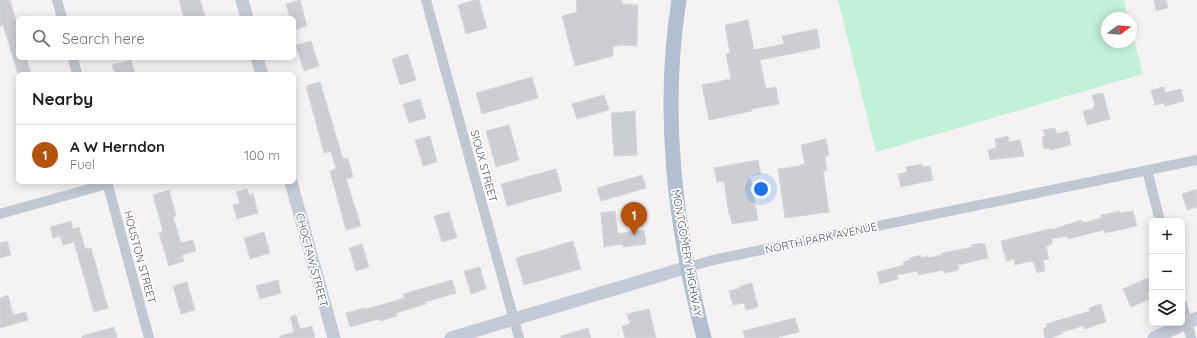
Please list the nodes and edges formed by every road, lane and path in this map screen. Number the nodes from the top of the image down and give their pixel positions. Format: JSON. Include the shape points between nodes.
{"nodes":[{"id":1,"x":57,"y":0,"type":"edge"},
{"id":2,"x":242,"y":0,"type":"edge"},
{"id":3,"x":426,"y":0,"type":"edge"},
{"id":4,"x":679,"y":0,"type":"edge"},
{"id":5,"x":61,"y":16,"type":"edge"},
{"id":6,"x":246,"y":16,"type":"edge"},
{"id":7,"x":74,"y":60,"type":"edge"},
{"id":8,"x":258,"y":60,"type":"edge"},
{"id":9,"x":76,"y":72,"type":"edge"},
{"id":10,"x":261,"y":72,"type":"edge"},
{"id":11,"x":1197,"y":160,"type":"edge"},
{"id":12,"x":1147,"y":170,"type":"junction"},
{"id":13,"x":104,"y":184,"type":"edge"},
{"id":14,"x":107,"y":184,"type":"edge"},
{"id":15,"x":292,"y":184,"type":"edge"},
{"id":16,"x":0,"y":214,"type":"edge"},
{"id":17,"x":1159,"y":218,"type":"edge"},
{"id":18,"x":688,"y":267,"type":"junction"},
{"id":19,"x":1185,"y":309,"type":"edge"},
{"id":20,"x":513,"y":320,"type":"junction"},
{"id":21,"x":1192,"y":320,"type":"edge"},
{"id":22,"x":150,"y":338,"type":"edge"},
{"id":23,"x":334,"y":338,"type":"edge"},
{"id":24,"x":451,"y":338,"type":"edge"},
{"id":25,"x":519,"y":338,"type":"edge"},
{"id":26,"x":704,"y":338,"type":"edge"},
{"id":27,"x":1154,"y":338,"type":"edge"},
{"id":28,"x":1191,"y":338,"type":"edge"}],
"edges":[{"from":1,"to":5,"type":"street"},
{"from":2,"to":6,"type":"street"},
{"from":3,"to":20,"type":"street","name":"SIOUX STREET"},
{"from":4,"to":18,"type":"main road","name":"MONTGOMERY HIGHWAY","via":[[672,68],[672,140],[675,186]]},
{"from":7,"to":9,"type":"street"},
{"from":8,"to":10,"type":"street"},
{"from":11,"to":12,"type":"street","name":"NORTH PARK AVENUE"},
{"from":12,"to":17,"type":"street"},
{"from":12,"to":18,"type":"street","name":"NORTH PARK AVENUE"},
{"from":13,"to":16,"type":"street"},
{"from":14,"to":22,"type":"street","name":"HOUSTON STREET"},
{"from":15,"to":23,"type":"street","name":"CHOCTAW STREET"},
{"from":18,"to":20,"type":"street","name":"NORTH PARK AVENUE"},
{"from":18,"to":26,"type":"main road","name":"MONTGOMERY HIGHWAY"},
{"from":19,"to":21,"type":"street"},
{"from":20,"to":24,"type":"street","name":"NORTH PARK AVENUE"},
{"from":20,"to":25,"type":"street","name":"SIOUX STREET"},
{"from":21,"to":27,"type":"street"},
{"from":21,"to":28,"type":"street"}]}
